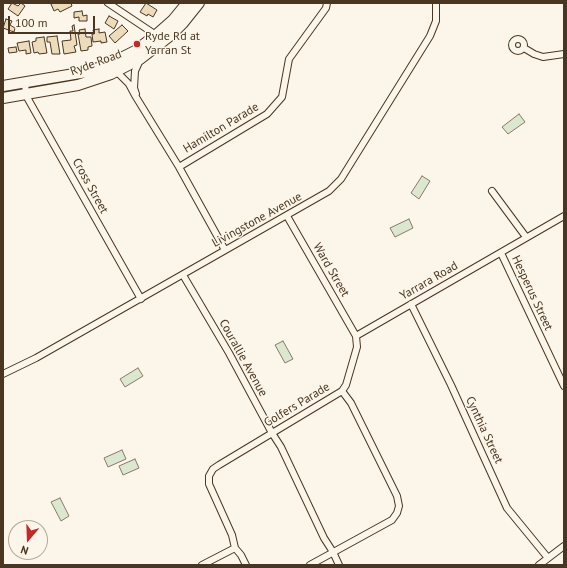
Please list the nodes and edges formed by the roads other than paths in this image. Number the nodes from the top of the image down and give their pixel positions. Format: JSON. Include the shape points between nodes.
{"nodes":[{"id":1,"x":108,"y":3,"type":"edge"},
{"id":2,"x":187,"y":3,"type":"edge"},
{"id":3,"x":199,"y":3,"type":"edge"},
{"id":4,"x":327,"y":3,"type":"edge"},
{"id":5,"x":436,"y":3,"type":"edge"},
{"id":6,"x":156,"y":35,"type":"junction"},
{"id":7,"x":524,"y":48,"type":"dead end"},
{"id":8,"x":564,"y":54,"type":"edge"},
{"id":9,"x":140,"y":59,"type":"junction"},
{"id":10,"x":116,"y":71,"type":"junction"},
{"id":11,"x":25,"y":83,"type":"junction"},
{"id":12,"x":3,"y":86,"type":"edge"},
{"id":13,"x":26,"y":94,"type":"junction"},
{"id":14,"x":136,"y":97,"type":"junction"},
{"id":15,"x":3,"y":98,"type":"edge"},
{"id":16,"x":179,"y":167,"type":"junction"},
{"id":17,"x":492,"y":191,"type":"dead end"},
{"id":18,"x":287,"y":216,"type":"junction"},
{"id":19,"x":564,"y":216,"type":"edge"},
{"id":20,"x":526,"y":237,"type":"junction"},
{"id":21,"x":225,"y":250,"type":"junction"},
{"id":22,"x":500,"y":252,"type":"junction"},
{"id":23,"x":183,"y":275,"type":"junction"},
{"id":24,"x":141,"y":299,"type":"junction"},
{"id":25,"x":411,"y":304,"type":"junction"},
{"id":26,"x":356,"y":336,"type":"junction"},
{"id":27,"x":3,"y":374,"type":"edge"},
{"id":28,"x":564,"y":386,"type":"edge"},
{"id":29,"x":342,"y":391,"type":"junction"},
{"id":30,"x":272,"y":433,"type":"junction"},
{"id":31,"x":564,"y":546,"type":"edge"},
{"id":32,"x":235,"y":548,"type":"junction"},
{"id":33,"x":333,"y":552,"type":"junction"},
{"id":34,"x":548,"y":558,"type":"junction"},
{"id":35,"x":202,"y":565,"type":"edge"},
{"id":36,"x":246,"y":565,"type":"edge"},
{"id":37,"x":310,"y":565,"type":"edge"},
{"id":38,"x":339,"y":565,"type":"edge"},
{"id":39,"x":539,"y":565,"type":"edge"}],
"edges":[{"from":1,"to":6,"type":"street"},
{"from":2,"to":6,"type":"highway","name":"Ryde Road"},
{"from":3,"to":9,"type":"highway","name":"Ryde Road","via":[[171,35]]},
{"from":4,"to":16,"type":"street","name":"Hamilton Parade","via":[[289,59],[282,97],[277,103],[267,114]]},
{"from":5,"to":18,"type":"street","name":"Livingstone Avenue","via":[[436,21],[430,36],[340,179],[329,191]]},
{"from":6,"to":11,"type":"highway","name":"Ryde Road","via":[[135,51],[96,69]]},
{"from":7,"to":8,"type":"street","via":[[543,57]]},
{"from":9,"to":10,"type":"highway","name":"Ryde Road"},
{"from":9,"to":14,"type":"street","via":[[135,71]]},
{"from":10,"to":13,"type":"highway","name":"Ryde Road","via":[[78,85]]},
{"from":10,"to":14,"type":"street","via":[[129,84]]},
{"from":11,"to":12,"type":"highway","name":"Ryde Road"},
{"from":11,"to":13,"type":"street","name":"Cross Street"},
{"from":13,"to":15,"type":"highway","name":"Ryde Road"},
{"from":13,"to":24,"type":"street","name":"Cross Street"},
{"from":14,"to":16,"type":"street"},
{"from":16,"to":21,"type":"street"},
{"from":17,"to":20,"type":"street"},
{"from":18,"to":21,"type":"street","name":"Livingstone Avenue"},
{"from":18,"to":26,"type":"street","name":"Ward Street"},
{"from":19,"to":20,"type":"street","name":"Yarrara Road"},
{"from":20,"to":22,"type":"street","name":"Yarrara Road"},
{"from":21,"to":23,"type":"street","name":"Livingstone Avenue"},
{"from":22,"to":25,"type":"street","name":"Yarrara Road"},
{"from":22,"to":28,"type":"street","name":"Hesperus Street"},
{"from":23,"to":24,"type":"street","name":"Livingstone Avenue"},
{"from":23,"to":30,"type":"street","name":"Courallie Avenue"},
{"from":24,"to":27,"type":"street","name":"Livingstone Avenue"},
{"from":25,"to":26,"type":"street","name":"Yarrara Road"},
{"from":25,"to":34,"type":"street","name":"Cynthia Street","via":[[507,508]]},
{"from":26,"to":29,"type":"street","via":[[357,347]]},
{"from":29,"to":30,"type":"street","name":"Golfers Parade"},
{"from":29,"to":33,"type":"street","name":"Golfers Parade","via":[[358,417],[397,496],[399,506],[392,520]]},
{"from":30,"to":32,"type":"street","name":"Golfers Parade","via":[[219,465],[209,476],[209,484],[232,535]]},
{"from":30,"to":33,"type":"street","name":"Courallie Avenue"},
{"from":31,"to":34,"type":"street"},
{"from":32,"to":35,"type":"street"},
{"from":32,"to":36,"type":"street","name":"Golfers Parade"},
{"from":33,"to":37,"type":"street","name":"Golfers Parade"},
{"from":33,"to":38,"type":"street","name":"Courallie Avenue"},
{"from":34,"to":39,"type":"street"}]}
